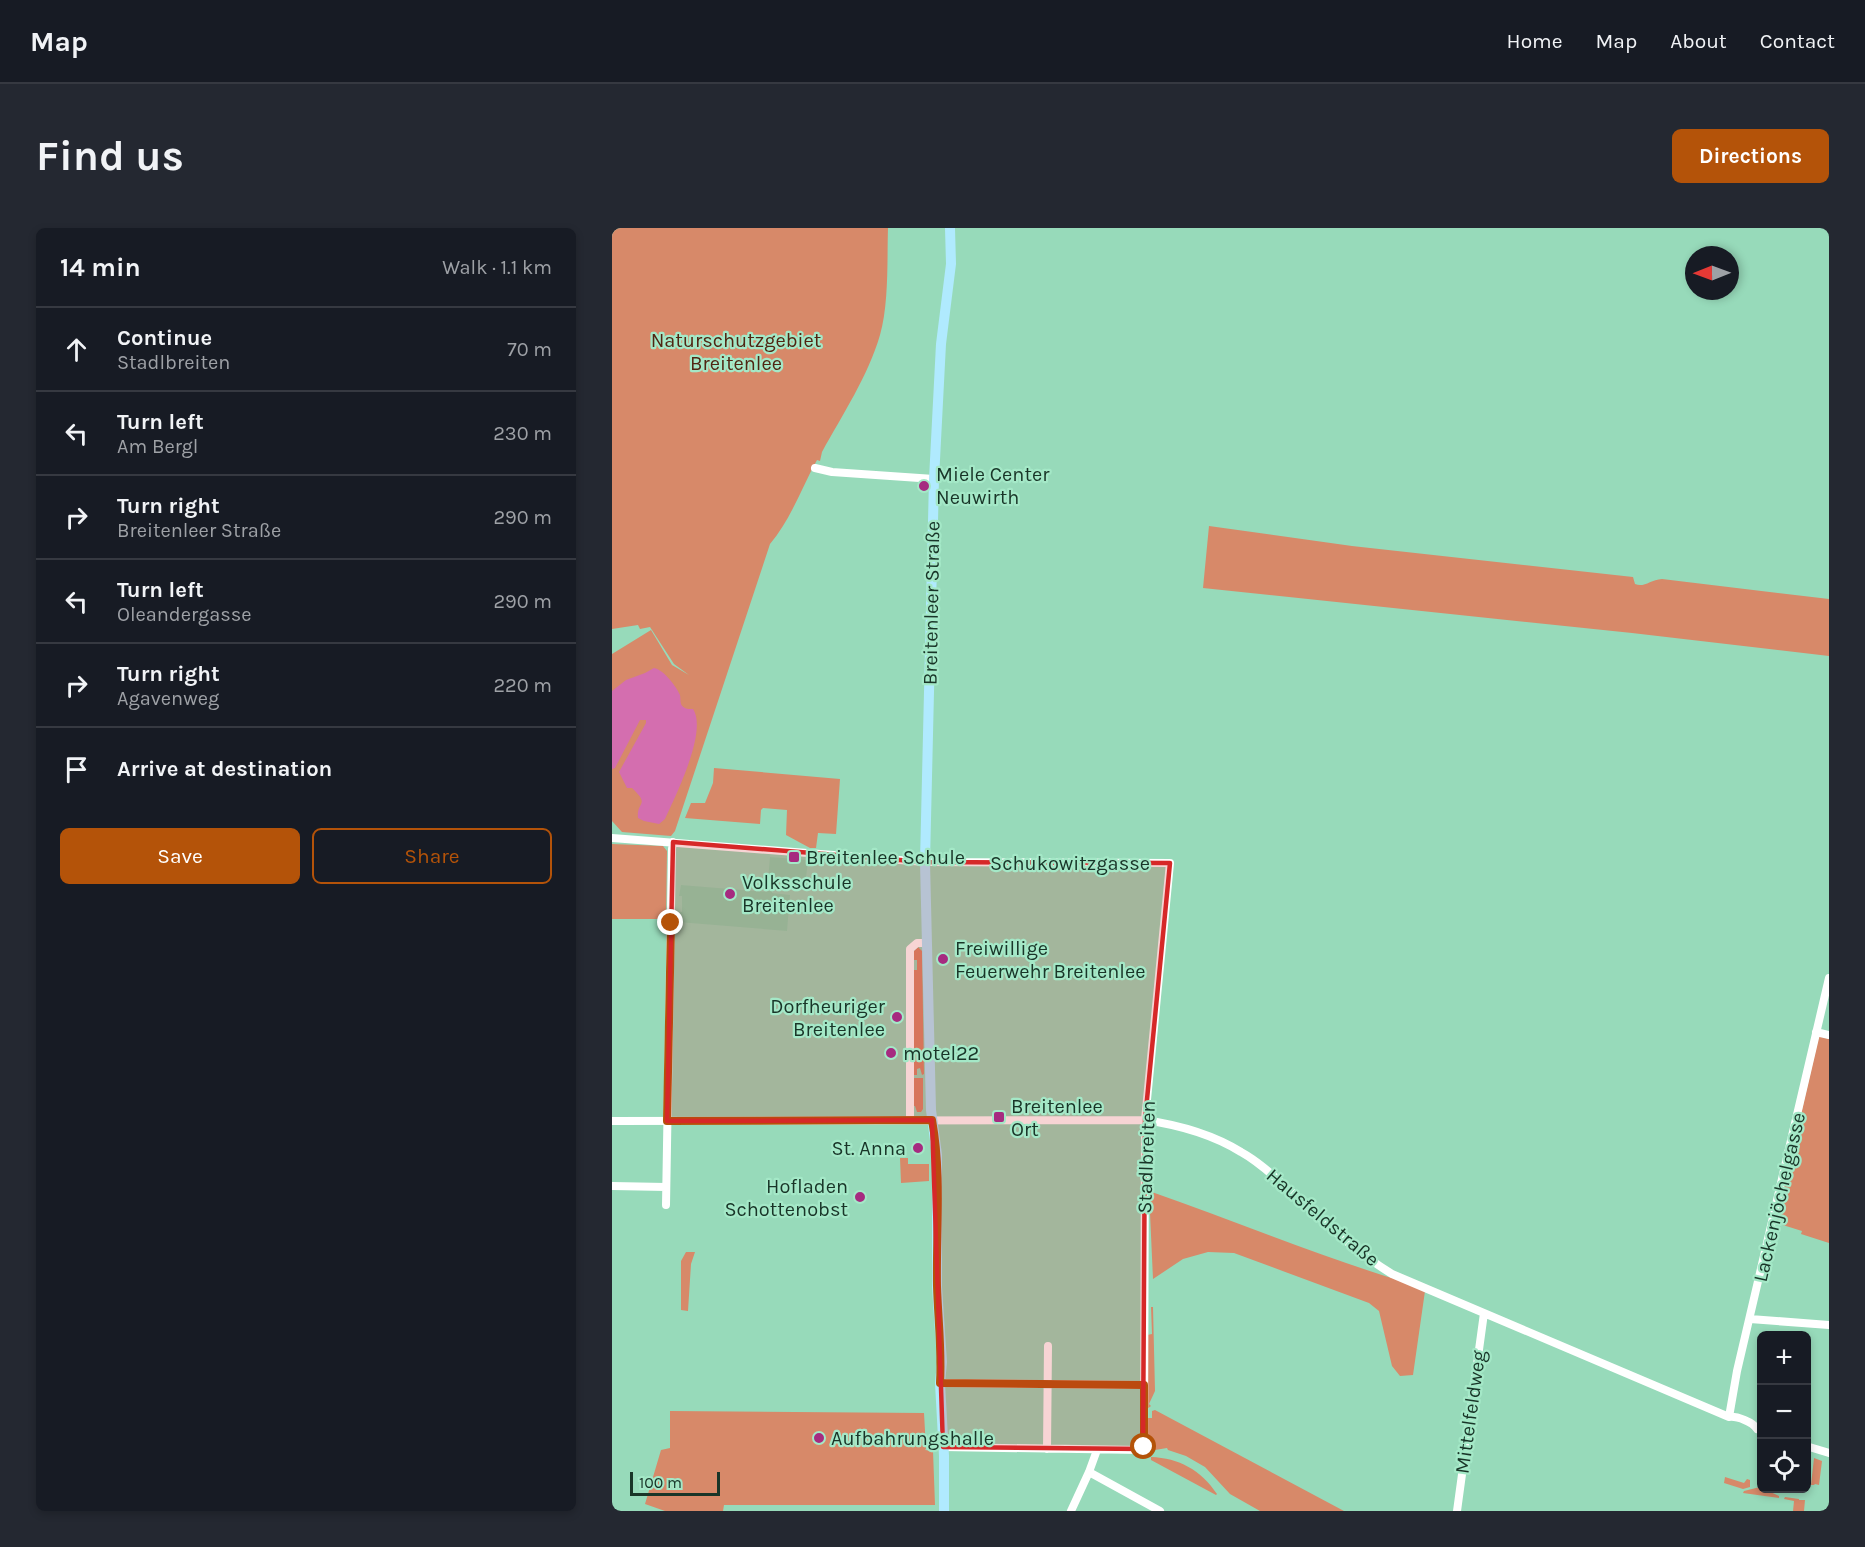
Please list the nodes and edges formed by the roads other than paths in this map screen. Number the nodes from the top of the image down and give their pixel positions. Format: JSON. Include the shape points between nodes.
{"nodes":[{"id":1,"x":950,"y":228,"type":"edge"},
{"id":2,"x":815,"y":468,"type":"dead end"},
{"id":3,"x":934,"y":479,"type":"junction"},
{"id":4,"x":612,"y":838,"type":"edge"},
{"id":5,"x":673,"y":842,"type":"junction"},
{"id":6,"x":925,"y":862,"type":"junction"},
{"id":7,"x":1170,"y":863,"type":"joint"},
{"id":8,"x":926,"y":943,"type":"junction"},
{"id":9,"x":1829,"y":978,"type":"edge"},
{"id":10,"x":1816,"y":1032,"type":"junction"},
{"id":11,"x":1829,"y":1035,"type":"edge"},
{"id":12,"x":910,"y":1120,"type":"junction"},
{"id":13,"x":932,"y":1120,"type":"junction"},
{"id":14,"x":1145,"y":1120,"type":"junction"},
{"id":15,"x":612,"y":1121,"type":"edge"},
{"id":16,"x":667,"y":1121,"type":"junction"},
{"id":17,"x":612,"y":1186,"type":"edge"},
{"id":18,"x":666,"y":1187,"type":"junction"},
{"id":19,"x":666,"y":1205,"type":"dead end"},
{"id":20,"x":1484,"y":1312,"type":"junction"},
{"id":21,"x":1750,"y":1318,"type":"junction"},
{"id":22,"x":1829,"y":1325,"type":"edge"},
{"id":23,"x":1048,"y":1346,"type":"dead end"},
{"id":24,"x":940,"y":1383,"type":"junction"},
{"id":25,"x":1047,"y":1384,"type":"junction"},
{"id":26,"x":1144,"y":1385,"type":"junction"},
{"id":27,"x":1729,"y":1417,"type":"junction"},
{"id":28,"x":1757,"y":1428,"type":"edge"},
{"id":29,"x":943,"y":1447,"type":"junction"},
{"id":30,"x":1811,"y":1448,"type":"edge"},
{"id":31,"x":1047,"y":1449,"type":"junction"},
{"id":32,"x":1097,"y":1450,"type":"junction"},
{"id":33,"x":1829,"y":1453,"type":"edge"},
{"id":34,"x":1089,"y":1472,"type":"junction"},
{"id":35,"x":944,"y":1511,"type":"edge"},
{"id":36,"x":1071,"y":1511,"type":"edge"},
{"id":37,"x":1160,"y":1511,"type":"edge"},
{"id":38,"x":1457,"y":1511,"type":"edge"}],
"edges":[{"from":1,"to":3,"type":"main road","name":"Breitenleer Straße","via":[[951,264],[941,344]]},
{"from":2,"to":3,"type":"street"},
{"from":3,"to":6,"type":"main road","name":"Breitenleer Straße"},
{"from":4,"to":5,"type":"street","name":"Schukowitzgasse"},
{"from":5,"to":6,"type":"street","name":"Schukowitzgasse"},
{"from":5,"to":16,"type":"street"},
{"from":6,"to":7,"type":"street","name":"Schukowitzgasse"},
{"from":6,"to":8,"type":"main road","name":"Breitenleer Straße"},
{"from":7,"to":14,"type":"street","name":"Stadlbreiten"},
{"from":8,"to":12,"type":"street","via":[[917,943],[910,949]]},
{"from":8,"to":13,"type":"main road","name":"Breitenleer Straße"},
{"from":9,"to":10,"type":"street","name":"Lackenjöchelgasse"},
{"from":10,"to":11,"type":"street"},
{"from":10,"to":21,"type":"street","name":"Lackenjöchelgasse"},
{"from":12,"to":13,"type":"street","name":"Hausfeldstraße"},
{"from":12,"to":16,"type":"street","name":"Hausfeldstraße"},
{"from":13,"to":14,"type":"street","name":"Hausfeldstraße"},
{"from":13,"to":24,"type":"main road","name":"Breitenleer Straße","via":[[937,1155]]},
{"from":14,"to":20,"type":"street","name":"Hausfeldstraße","via":[[1197,1131],[1240,1151],[1269,1171],[1370,1260],[1392,1274]]},
{"from":14,"to":26,"type":"street","name":"Stadlbreiten"},
{"from":15,"to":16,"type":"street","name":"Hausfeldstraße"},
{"from":16,"to":18,"type":"street"},
{"from":17,"to":18,"type":"street"},
{"from":18,"to":19,"type":"street"},
{"from":20,"to":27,"type":"street","name":"Hausfeldstraße"},
{"from":20,"to":38,"type":"street","name":"Mittelfeldweg"},
{"from":21,"to":22,"type":"street"},
{"from":21,"to":27,"type":"street","name":"Lackenjöchelgasse"},
{"from":23,"to":25,"type":"street"},
{"from":24,"to":25,"type":"street"},
{"from":24,"to":29,"type":"main road","name":"Breitenleer Straße"},
{"from":25,"to":26,"type":"street"},
{"from":25,"to":31,"type":"street"},
{"from":26,"to":32,"type":"street","name":"Stadlbreiten","via":[[1144,1447]]},
{"from":27,"to":28,"type":"street","name":"Hausfeldstraße"},
{"from":29,"to":31,"type":"street"},
{"from":29,"to":35,"type":"main road","name":"Breitenleer Straße"},
{"from":30,"to":33,"type":"street"},
{"from":31,"to":32,"type":"street"},
{"from":32,"to":34,"type":"street"},
{"from":34,"to":36,"type":"street"},
{"from":34,"to":37,"type":"street"}]}
